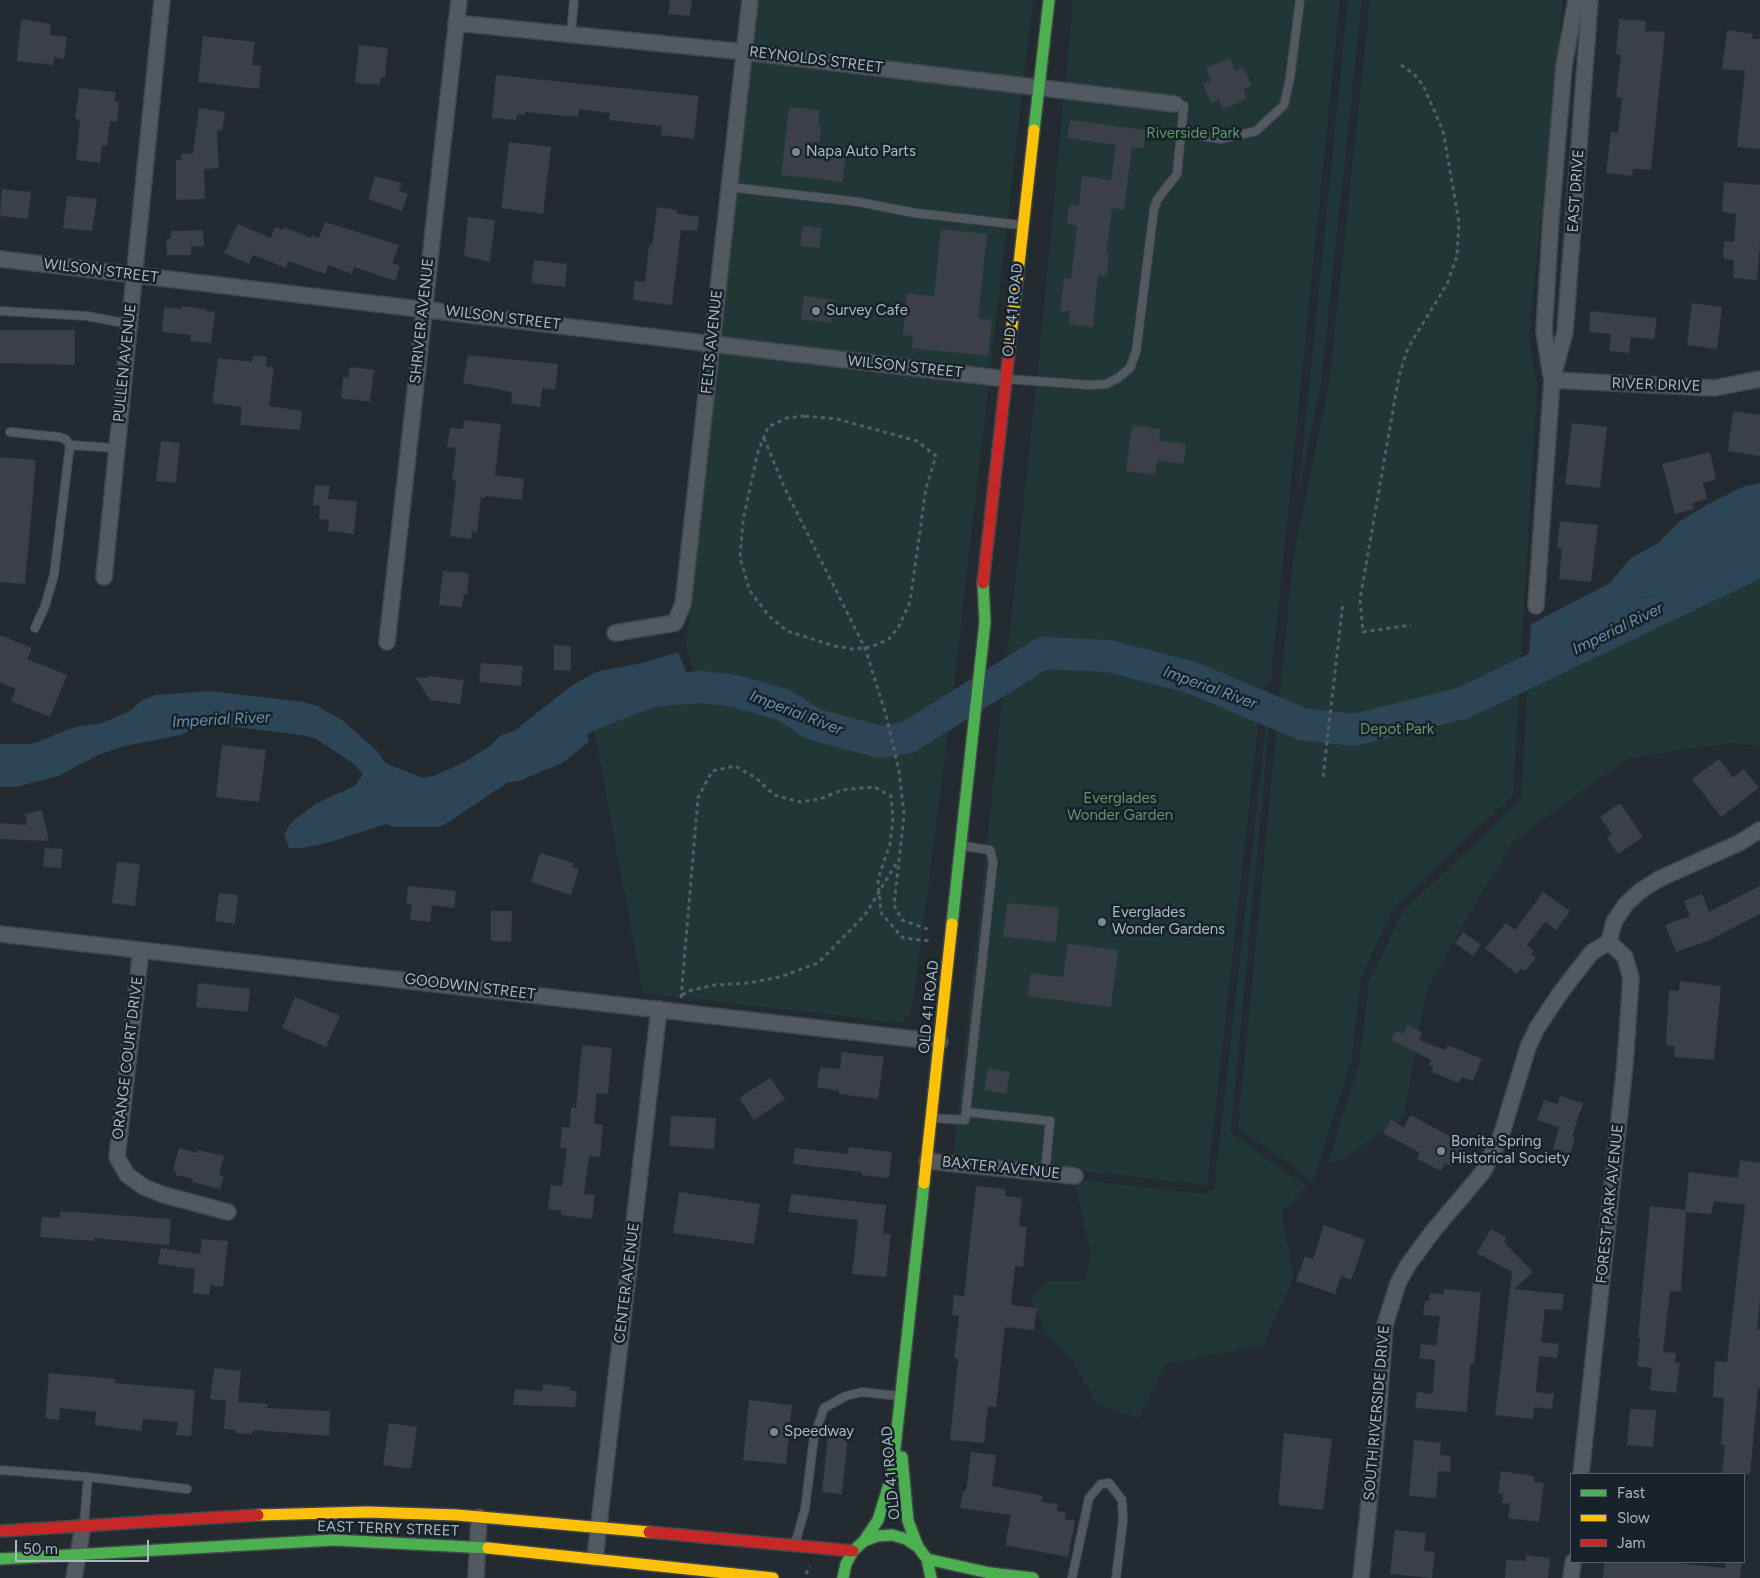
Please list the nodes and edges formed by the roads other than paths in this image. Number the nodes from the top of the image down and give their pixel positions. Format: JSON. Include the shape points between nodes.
{"nodes":[{"id":1,"x":162,"y":0,"type":"edge"},
{"id":2,"x":459,"y":0,"type":"edge"},
{"id":3,"x":574,"y":0,"type":"edge"},
{"id":4,"x":750,"y":0,"type":"edge"},
{"id":5,"x":1048,"y":0,"type":"edge"},
{"id":6,"x":1300,"y":0,"type":"edge"},
{"id":7,"x":1576,"y":0,"type":"edge"},
{"id":8,"x":1590,"y":0,"type":"edge"},
{"id":9,"x":456,"y":23,"type":"junction"},
{"id":10,"x":571,"y":34,"type":"junction"},
{"id":11,"x":745,"y":52,"type":"junction"},
{"id":12,"x":1050,"y":88,"type":"junction"},
{"id":13,"x":1175,"y":104,"type":"joint"},
{"id":14,"x":1181,"y":134,"type":"junction"},
{"id":15,"x":729,"y":187,"type":"junction"},
{"id":16,"x":1023,"y":225,"type":"junction"},
{"id":17,"x":0,"y":259,"type":"edge"},
{"id":18,"x":135,"y":274,"type":"junction"},
{"id":19,"x":423,"y":309,"type":"junction"},
{"id":20,"x":0,"y":311,"type":"edge"},
{"id":21,"x":129,"y":324,"type":"junction"},
{"id":22,"x":711,"y":345,"type":"junction"},
{"id":23,"x":1760,"y":378,"type":"edge"},
{"id":24,"x":1006,"y":379,"type":"junction"},
{"id":25,"x":1552,"y":380,"type":"junction"},
{"id":26,"x":10,"y":432,"type":"dead end"},
{"id":27,"x":70,"y":445,"type":"junction"},
{"id":28,"x":116,"y":448,"type":"junction"},
{"id":29,"x":104,"y":576,"type":"dead end"},
{"id":30,"x":995,"y":588,"type":"dead end"},
{"id":31,"x":1536,"y":606,"type":"dead end"},
{"id":32,"x":985,"y":622,"type":"junction"},
{"id":33,"x":35,"y":628,"type":"dead end"},
{"id":34,"x":615,"y":633,"type":"dead end"},
{"id":35,"x":388,"y":642,"type":"dead end"},
{"id":36,"x":1760,"y":830,"type":"edge"},
{"id":37,"x":960,"y":846,"type":"junction"},
{"id":38,"x":0,"y":934,"type":"edge"},
{"id":39,"x":1609,"y":942,"type":"junction"},
{"id":40,"x":141,"y":950,"type":"junction"},
{"id":41,"x":659,"y":1008,"type":"junction"},
{"id":42,"x":940,"y":1042,"type":"junction"},
{"id":43,"x":966,"y":1112,"type":"junction"},
{"id":44,"x":932,"y":1118,"type":"junction"},
{"id":45,"x":928,"y":1161,"type":"junction"},
{"id":46,"x":1045,"y":1172,"type":"junction"},
{"id":47,"x":1075,"y":1176,"type":"dead end"},
{"id":48,"x":228,"y":1212,"type":"dead end"},
{"id":49,"x":901,"y":1396,"type":"junction"},
{"id":50,"x":0,"y":1470,"type":"edge"},
{"id":51,"x":1582,"y":1473,"type":"edge"},
{"id":52,"x":88,"y":1477,"type":"junction"},
{"id":53,"x":187,"y":1488,"type":"dead end"},
{"id":54,"x":479,"y":1517,"type":"junction"},
{"id":55,"x":83,"y":1526,"type":"junction"},
{"id":56,"x":598,"y":1528,"type":"junction"},
{"id":57,"x":0,"y":1532,"type":"edge"},
{"id":58,"x":864,"y":1541,"type":"junction"},
{"id":59,"x":794,"y":1546,"type":"junction"},
{"id":60,"x":477,"y":1547,"type":"junction"},
{"id":61,"x":918,"y":1547,"type":"junction"},
{"id":62,"x":853,"y":1551,"type":"junction"},
{"id":63,"x":77,"y":1555,"type":"junction"},
{"id":64,"x":595,"y":1558,"type":"junction"},
{"id":65,"x":0,"y":1559,"type":"edge"},
{"id":66,"x":927,"y":1559,"type":"junction"},
{"id":67,"x":1573,"y":1563,"type":"edge"},
{"id":68,"x":74,"y":1578,"type":"edge"},
{"id":69,"x":476,"y":1578,"type":"edge"},
{"id":70,"x":773,"y":1578,"type":"edge"},
{"id":71,"x":843,"y":1578,"type":"edge"},
{"id":72,"x":931,"y":1578,"type":"edge"},
{"id":73,"x":1033,"y":1578,"type":"edge"},
{"id":74,"x":1072,"y":1578,"type":"edge"},
{"id":75,"x":1116,"y":1578,"type":"edge"},
{"id":76,"x":1361,"y":1578,"type":"edge"},
{"id":77,"x":1571,"y":1578,"type":"edge"}],
"edges":[{"from":1,"to":18,"type":"street","name":"PULLEN AVENUE"},
{"from":2,"to":9,"type":"street","name":"SHRIVER AVENUE"},
{"from":3,"to":10,"type":"lane"},
{"from":4,"to":11,"type":"street","name":"FELTS AVENUE"},
{"from":5,"to":12,"type":"street","name":"OLD 41 ROAD"},
{"from":6,"to":14,"type":"lane","via":[[1284,105],[1256,131],[1221,139]]},
{"from":7,"to":25,"type":"street","name":"EAST DRIVE","via":[[1564,65],[1548,256],[1544,331]]},
{"from":8,"to":25,"type":"street","name":"EAST DRIVE","via":[[1565,332]]},
{"from":9,"to":10,"type":"street","name":"REYNOLDS STREET"},
{"from":9,"to":19,"type":"street","name":"SHRIVER AVENUE"},
{"from":10,"to":11,"type":"street","name":"REYNOLDS STREET"},
{"from":11,"to":12,"type":"street","name":"REYNOLDS STREET"},
{"from":11,"to":15,"type":"street","name":"FELTS AVENUE"},
{"from":12,"to":13,"type":"street","name":"REYNOLDS STREET"},
{"from":12,"to":16,"type":"street","name":"OLD 41 ROAD"},
{"from":13,"to":14,"type":"lane","via":[[1184,106]]},
{"from":14,"to":24,"type":"lane","via":[[1176,174],[1154,209],[1136,352],[1130,368],[1106,384]]},
{"from":15,"to":16,"type":"lane"},
{"from":15,"to":22,"type":"street","name":"FELTS AVENUE"},
{"from":16,"to":24,"type":"street","name":"OLD 41 ROAD"},
{"from":17,"to":18,"type":"street","name":"WILSON STREET"},
{"from":18,"to":19,"type":"street","name":"WILSON STREET"},
{"from":18,"to":21,"type":"street","name":"PULLEN AVENUE"},
{"from":19,"to":22,"type":"street","name":"WILSON STREET"},
{"from":19,"to":35,"type":"street","name":"SHRIVER AVENUE"},
{"from":20,"to":21,"type":"lane","via":[[87,316]]},
{"from":21,"to":28,"type":"street","name":"PULLEN AVENUE"},
{"from":22,"to":24,"type":"street","name":"WILSON STREET"},
{"from":22,"to":34,"type":"street","name":"FELTS AVENUE","via":[[683,604],[675,623]]},
{"from":23,"to":25,"type":"street","name":"RIVER DRIVE","via":[[1714,388]]},
{"from":24,"to":32,"type":"street","name":"OLD 41 ROAD","via":[[983,577]]},
{"from":25,"to":31,"type":"street","name":"EAST DRIVE"},
{"from":26,"to":27,"type":"lane","via":[[59,437]]},
{"from":27,"to":28,"type":"lane"},
{"from":27,"to":33,"type":"lane","via":[[54,575]]},
{"from":28,"to":29,"type":"street","name":"PULLEN AVENUE"},
{"from":30,"to":32,"type":"street","name":"OLD 41 ROAD"},
{"from":32,"to":37,"type":"street","name":"OLD 41 ROAD"},
{"from":36,"to":39,"type":"street","via":[[1640,891],[1614,922]]},
{"from":37,"to":42,"type":"street","name":"OLD 41 ROAD"},
{"from":37,"to":43,"type":"lane","via":[[990,850],[993,862]]},
{"from":38,"to":40,"type":"street","name":"GOODWIN STREET"},
{"from":39,"to":51,"type":"street","name":"FOREST PARK AVENUE","via":[[1625,957],[1631,978]]},
{"from":39,"to":76,"type":"street","name":"SOUTH RIVERSIDE DRIVE","via":[[1592,952],[1538,1028],[1528,1047],[1494,1154],[1408,1266],[1392,1298],[1382,1345],[1378,1419]]},
{"from":40,"to":41,"type":"street","name":"GOODWIN STREET"},
{"from":40,"to":48,"type":"street","name":"ORANGE COURT DRIVE","via":[[117,1157],[127,1175],[144,1187]]},
{"from":41,"to":42,"type":"street","name":"GOODWIN STREET"},
{"from":41,"to":56,"type":"street","name":"CENTER AVENUE"},
{"from":42,"to":44,"type":"street","name":"OLD 41 ROAD"},
{"from":43,"to":44,"type":"lane","via":[[965,1120]]},
{"from":43,"to":46,"type":"lane","via":[[1050,1121]]},
{"from":44,"to":45,"type":"street","name":"OLD 41 ROAD"},
{"from":45,"to":46,"type":"street","name":"BAXTER AVENUE"},
{"from":45,"to":49,"type":"street","name":"OLD 41 ROAD"},
{"from":46,"to":47,"type":"street","name":"BAXTER AVENUE"},
{"from":49,"to":58,"type":"street","name":"OLD 41 ROAD","via":[[892,1474],[878,1520]]},
{"from":49,"to":59,"type":"lane","via":[[862,1392],[846,1396],[824,1408],[814,1437],[805,1509]]},
{"from":49,"to":61,"type":"street","name":"OLD 41 ROAD","via":[[902,1459],[908,1521]]},
{"from":50,"to":52,"type":"lane"},
{"from":52,"to":53,"type":"lane"},
{"from":52,"to":55,"type":"lane"},
{"from":54,"to":55,"type":"street","via":[[367,1512],[294,1513]]},
{"from":54,"to":56,"type":"street"},
{"from":54,"to":60,"type":"street"},
{"from":55,"to":57,"type":"street"},
{"from":55,"to":63,"type":"street"},
{"from":56,"to":59,"type":"street"},
{"from":56,"to":64,"type":"street","name":"CENTER AVENUE"},
{"from":58,"to":61,"type":"street","via":[[892,1535],[906,1538]]},
{"from":58,"to":62,"type":"street"},
{"from":59,"to":62,"type":"street"},
{"from":60,"to":63,"type":"street","name":"EAST TERRY STREET","via":[[334,1540]]},
{"from":60,"to":64,"type":"street","name":"EAST TERRY STREET"},
{"from":60,"to":69,"type":"street"},
{"from":61,"to":66,"type":"street"},
{"from":62,"to":71,"type":"street"},
{"from":63,"to":65,"type":"street","name":"EAST TERRY STREET"},
{"from":63,"to":68,"type":"street"},
{"from":64,"to":70,"type":"street","name":"EAST TERRY STREET","via":[[645,1568]]},
{"from":66,"to":72,"type":"street"},
{"from":66,"to":73,"type":"street","via":[[990,1573]]},
{"from":67,"to":77,"type":"street"},
{"from":74,"to":75,"type":"lane","via":[[1089,1498],[1101,1484],[1109,1483],[1122,1500],[1123,1520]]}]}
